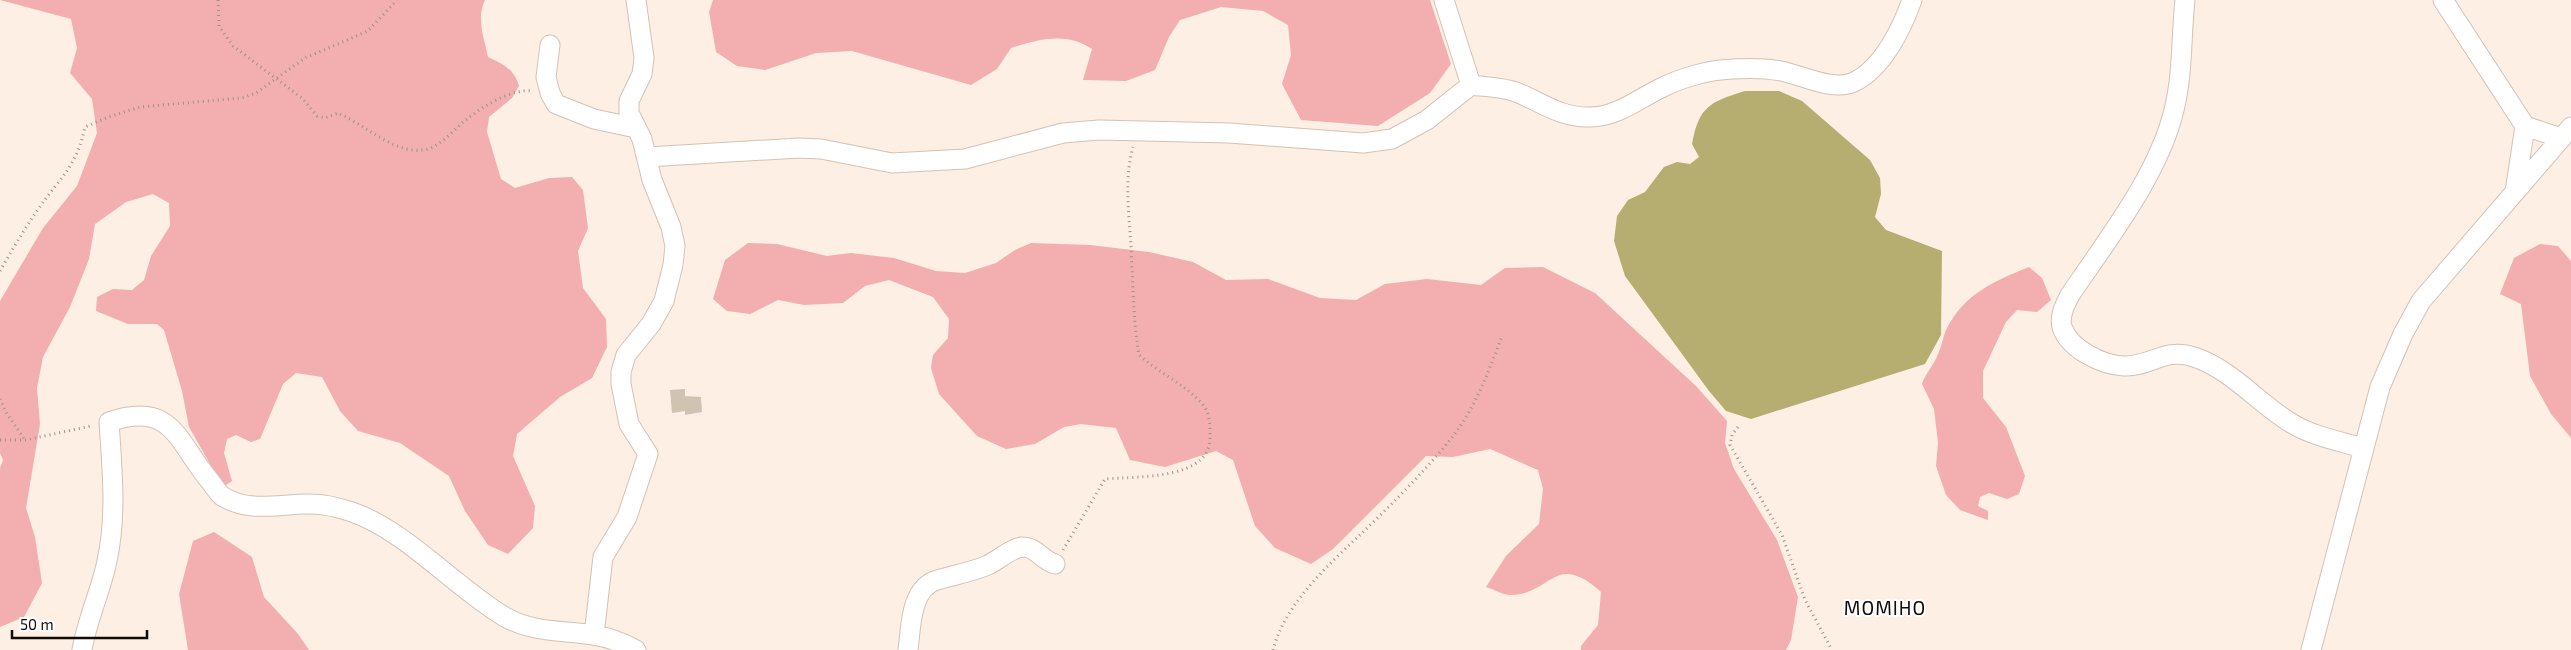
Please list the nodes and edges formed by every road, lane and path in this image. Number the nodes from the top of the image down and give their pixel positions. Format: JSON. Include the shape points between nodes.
{"nodes":[{"id":1,"x":218,"y":0,"type":"edge"},
{"id":2,"x":397,"y":0,"type":"edge"},
{"id":3,"x":636,"y":0,"type":"edge"},
{"id":4,"x":1444,"y":0,"type":"edge"},
{"id":5,"x":1912,"y":0,"type":"edge"},
{"id":6,"x":2185,"y":0,"type":"edge"},
{"id":7,"x":2443,"y":0,"type":"edge"},
{"id":8,"x":550,"y":45,"type":"dead end"},
{"id":9,"x":276,"y":79,"type":"junction"},
{"id":10,"x":1471,"y":85,"type":"junction"},
{"id":11,"x":550,"y":93,"type":"junction"},
{"id":12,"x":2525,"y":126,"type":"junction"},
{"id":13,"x":636,"y":128,"type":"junction"},
{"id":14,"x":1137,"y":132,"type":"junction"},
{"id":15,"x":2566,"y":132,"type":"edge"},
{"id":16,"x":647,"y":157,"type":"junction"},
{"id":17,"x":2514,"y":194,"type":"junction"},
{"id":18,"x":0,"y":271,"type":"edge"},
{"id":19,"x":1502,"y":336,"type":"dead end"},
{"id":20,"x":0,"y":399,"type":"edge"},
{"id":21,"x":109,"y":422,"type":"junction"},
{"id":22,"x":1738,"y":426,"type":"dead end"},
{"id":23,"x":0,"y":440,"type":"edge"},
{"id":24,"x":26,"y":440,"type":"junction"},
{"id":25,"x":2363,"y":448,"type":"junction"},
{"id":26,"x":1055,"y":564,"type":"joint"},
{"id":27,"x":594,"y":635,"type":"junction"},
{"id":28,"x":82,"y":650,"type":"edge"},
{"id":29,"x":636,"y":650,"type":"edge"},
{"id":30,"x":908,"y":650,"type":"edge"},
{"id":31,"x":1273,"y":650,"type":"edge"},
{"id":32,"x":1832,"y":650,"type":"edge"},
{"id":33,"x":2311,"y":650,"type":"edge"}],
"edges":[{"from":1,"to":9,"type":"path","via":[[219,26],[233,46]]},
{"from":2,"to":9,"type":"path","via":[[368,31],[305,58]]},
{"from":3,"to":13,"type":"street","via":[[644,58],[642,74],[629,101]]},
{"from":4,"to":10,"type":"street"},
{"from":5,"to":10,"type":"street","via":[[1889,48],[1854,82],[1836,84],[1779,70],[1729,69],[1696,75],[1662,88],[1613,114],[1590,118],[1565,115],[1515,92]]},
{"from":6,"to":25,"type":"street","via":[[2181,73],[2166,138],[2149,172],[2070,295],[2062,312],[2062,326],[2067,337],[2083,352],[2123,366],[2137,365],[2162,355],[2193,356],[2212,365],[2291,423],[2312,433]]},
{"from":7,"to":12,"type":"street"},
{"from":8,"to":11,"type":"street","via":[[546,70]]},
{"from":9,"to":11,"type":"path","via":[[303,99],[317,116],[325,118],[338,113],[396,145],[412,150],[429,150],[467,119],[510,94],[528,90]]},
{"from":9,"to":18,"type":"path","via":[[256,93],[241,98],[140,108],[110,116],[84,128],[80,148],[67,174],[40,206]]},
{"from":10,"to":14,"type":"street","via":[[1427,120],[1392,139],[1363,143],[1229,133]]},
{"from":11,"to":13,"type":"street","via":[[556,104],[564,108],[594,119]]},
{"from":12,"to":15,"type":"street"},
{"from":12,"to":17,"type":"street"},
{"from":13,"to":16,"type":"street"},
{"from":14,"to":16,"type":"street","via":[[1099,130],[1063,133],[965,159],[919,163],[892,163],[821,149],[799,148]]},
{"from":14,"to":26,"type":"path","via":[[1128,167],[1128,214],[1139,355],[1204,406],[1211,440],[1202,460],[1190,468],[1172,473],[1105,479]]},
{"from":15,"to":17,"type":"street"},
{"from":16,"to":27,"type":"street","via":[[652,180],[671,227],[675,246],[673,265],[664,301],[651,324],[626,355],[621,372],[629,424],[648,454],[627,517],[603,556]]},
{"from":17,"to":25,"type":"street","via":[[2421,301],[2380,387]]},
{"from":19,"to":31,"type":"path","via":[[1481,392],[1450,440],[1333,559],[1288,618]]},
{"from":20,"to":24,"type":"path"},
{"from":21,"to":24,"type":"path"},
{"from":21,"to":27,"type":"street","via":[[140,415],[158,419],[185,443],[222,496],[263,507],[312,504],[352,512],[388,530],[506,617],[534,629]]},
{"from":21,"to":28,"type":"street","via":[[114,494],[110,542]]},
{"from":22,"to":32,"type":"path","via":[[1730,445],[1782,535],[1805,600]]},
{"from":23,"to":24,"type":"path"},
{"from":25,"to":33,"type":"street"},
{"from":26,"to":30,"type":"street","via":[[1044,561],[1034,549],[1020,547],[988,565],[934,580],[918,595]]},
{"from":27,"to":29,"type":"street"}]}
